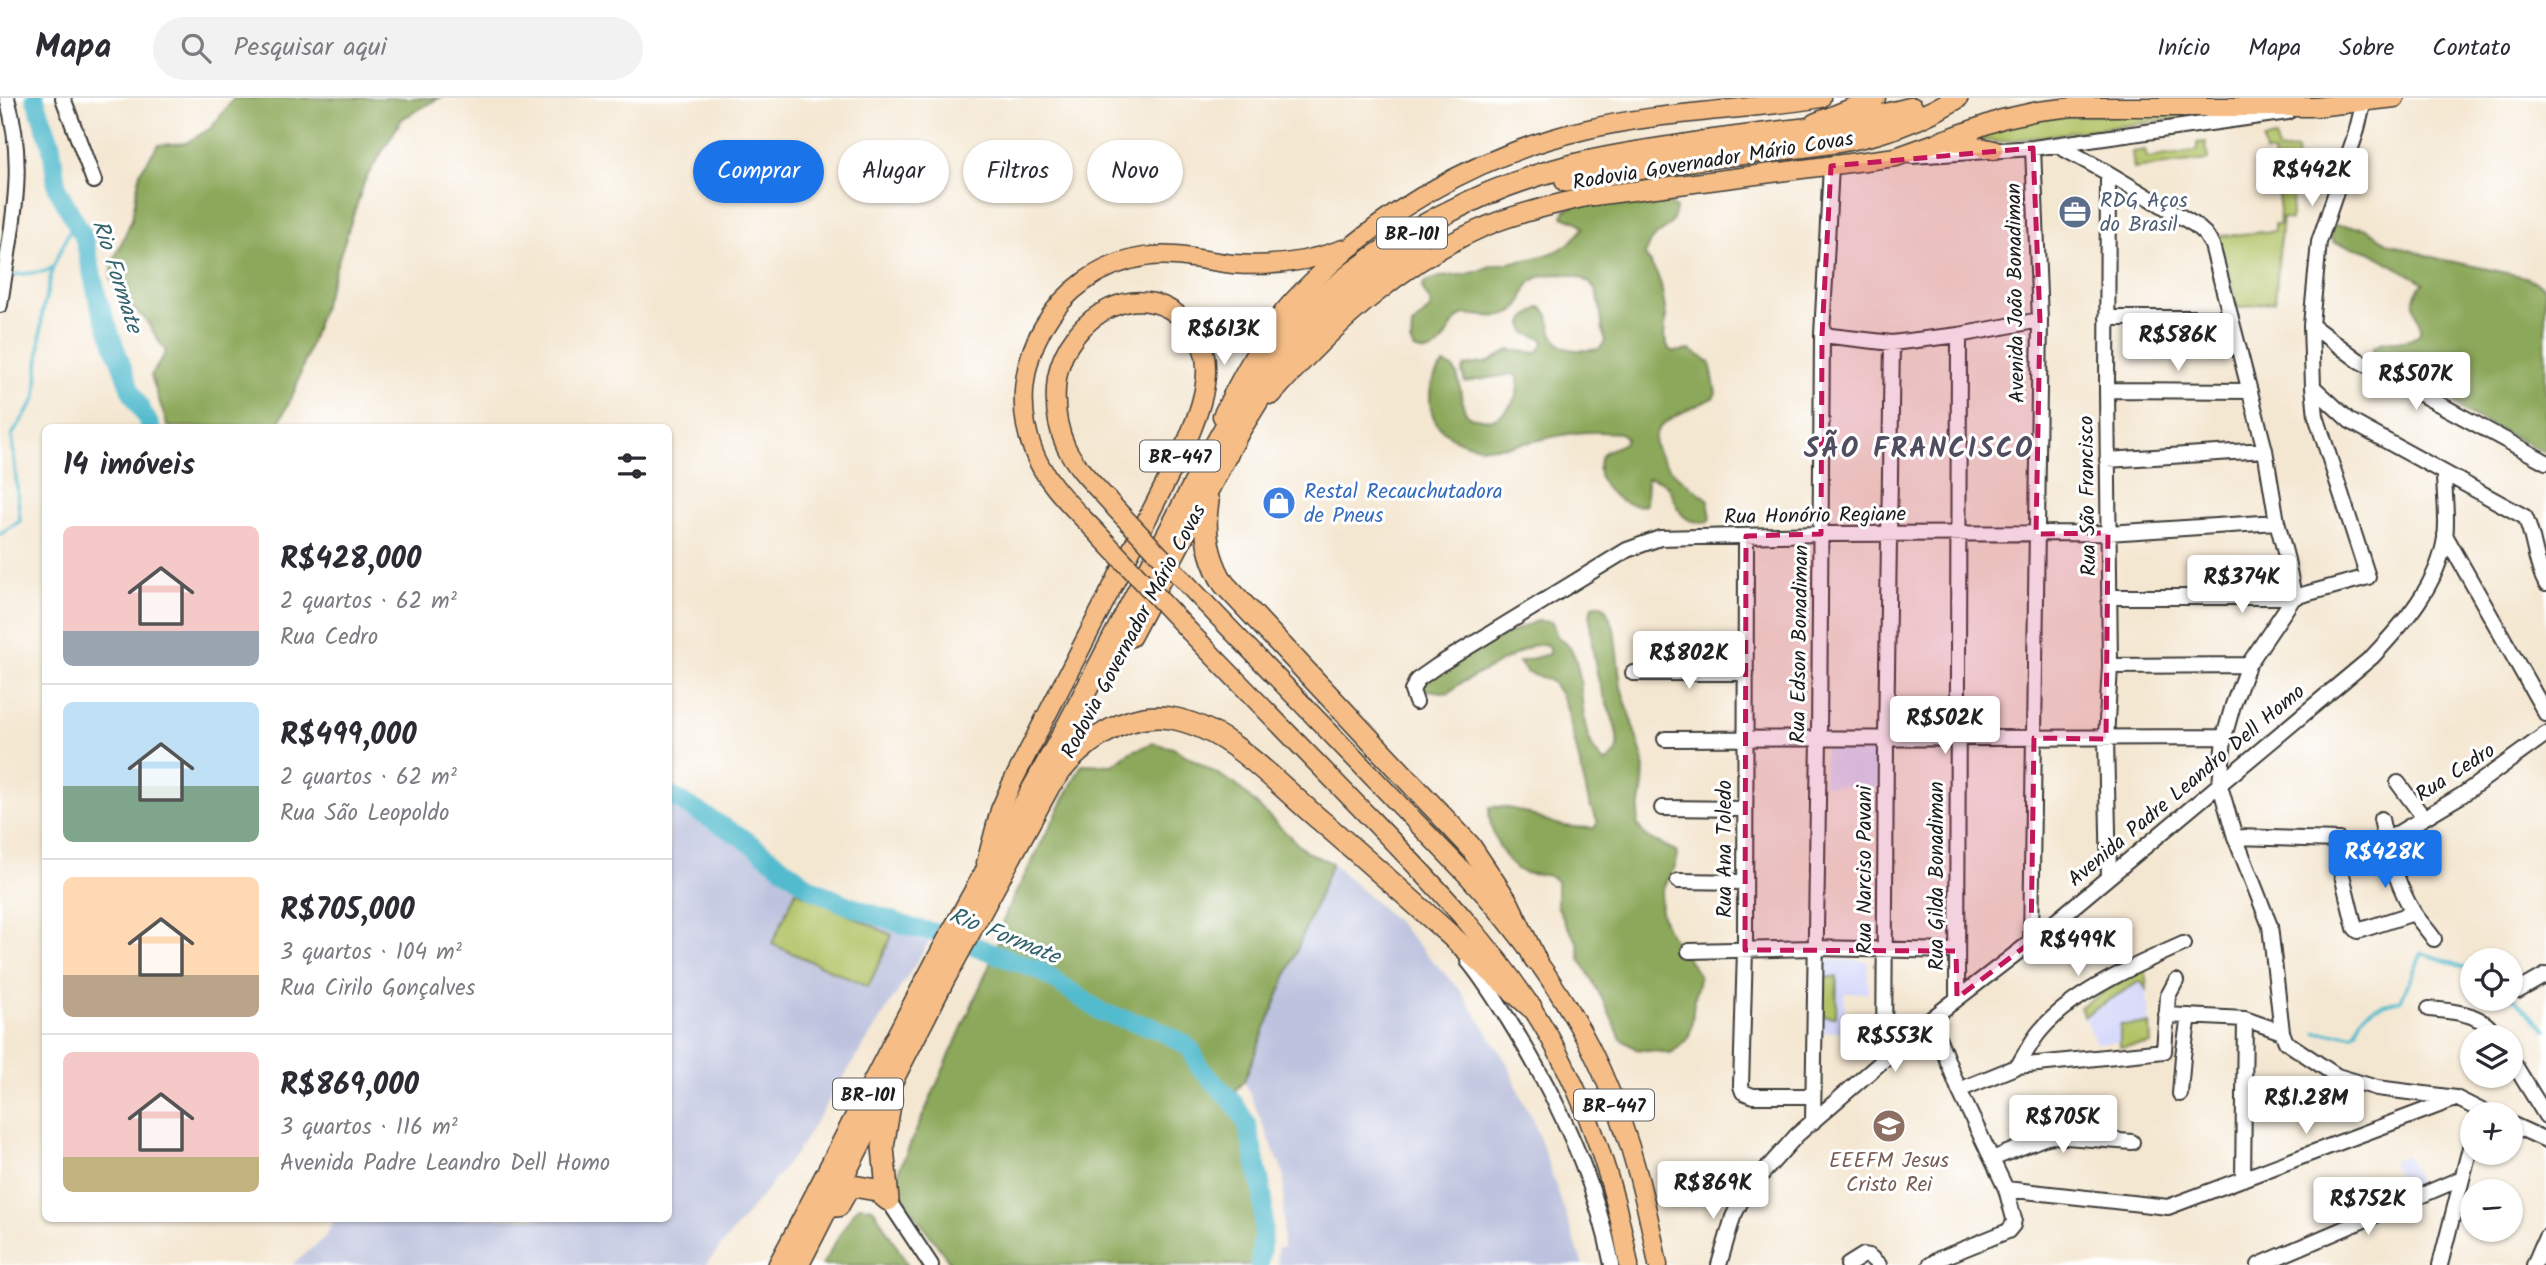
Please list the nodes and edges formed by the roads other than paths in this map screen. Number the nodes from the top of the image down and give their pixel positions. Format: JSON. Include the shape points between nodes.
{"nodes":[{"id":1,"x":7,"y":98,"type":"edge"},
{"id":2,"x":63,"y":98,"type":"edge"},
{"id":3,"x":1821,"y":98,"type":"edge"},
{"id":4,"x":1876,"y":98,"type":"edge"},
{"id":5,"x":1967,"y":98,"type":"edge"},
{"id":6,"x":2395,"y":98,"type":"edge"},
{"id":7,"x":1945,"y":101,"type":"edge"},
{"id":8,"x":2364,"y":101,"type":"junction"},
{"id":9,"x":1778,"y":103,"type":"junction"},
{"id":10,"x":2316,"y":107,"type":"junction"},
{"id":11,"x":1717,"y":109,"type":"junction"},
{"id":12,"x":1793,"y":136,"type":"junction"},
{"id":13,"x":1945,"y":139,"type":"junction"},
{"id":14,"x":2057,"y":145,"type":"junction"},
{"id":15,"x":2033,"y":148,"type":"junction"},
{"id":16,"x":1703,"y":150,"type":"junction"},
{"id":17,"x":1994,"y":150,"type":"junction"},
{"id":18,"x":1896,"y":157,"type":"junction"},
{"id":19,"x":1830,"y":166,"type":"junction"},
{"id":20,"x":1788,"y":171,"type":"junction"},
{"id":21,"x":2108,"y":173,"type":"junction"},
{"id":22,"x":1713,"y":180,"type":"junction"},
{"id":23,"x":94,"y":181,"type":"dead end"},
{"id":24,"x":1350,"y":247,"type":"junction"},
{"id":25,"x":0,"y":305,"type":"edge"},
{"id":26,"x":2107,"y":317,"type":"junction"},
{"id":27,"x":2231,"y":318,"type":"junction"},
{"id":28,"x":2040,"y":320,"type":"junction"},
{"id":29,"x":2311,"y":325,"type":"junction"},
{"id":30,"x":1822,"y":335,"type":"junction"},
{"id":31,"x":1959,"y":335,"type":"junction"},
{"id":32,"x":1892,"y":343,"type":"junction"},
{"id":33,"x":2313,"y":387,"type":"junction"},
{"id":34,"x":2106,"y":390,"type":"junction"},
{"id":35,"x":2250,"y":391,"type":"junction"},
{"id":36,"x":1239,"y":431,"type":"junction"},
{"id":37,"x":2265,"y":450,"type":"junction"},
{"id":38,"x":1209,"y":456,"type":"junction"},
{"id":39,"x":2107,"y":460,"type":"junction"},
{"id":40,"x":2546,"y":462,"type":"edge"},
{"id":41,"x":2444,"y":473,"type":"junction"},
{"id":42,"x":1215,"y":479,"type":"junction"},
{"id":43,"x":2277,"y":522,"type":"junction"},
{"id":44,"x":2108,"y":533,"type":"junction"},
{"id":45,"x":1821,"y":534,"type":"junction"},
{"id":46,"x":2036,"y":534,"type":"junction"},
{"id":47,"x":1890,"y":535,"type":"junction"},
{"id":48,"x":1959,"y":535,"type":"junction"},
{"id":49,"x":2445,"y":535,"type":"junction"},
{"id":50,"x":1746,"y":536,"type":"junction"},
{"id":51,"x":2546,"y":584,"type":"edge"},
{"id":52,"x":2109,"y":597,"type":"junction"},
{"id":53,"x":2294,"y":597,"type":"junction"},
{"id":54,"x":2248,"y":665,"type":"junction"},
{"id":55,"x":2110,"y":666,"type":"junction"},
{"id":56,"x":1633,"y":673,"type":"dead end"},
{"id":57,"x":1746,"y":673,"type":"junction"},
{"id":58,"x":1416,"y":702,"type":"dead end"},
{"id":59,"x":2546,"y":714,"type":"edge"},
{"id":60,"x":2546,"y":734,"type":"edge"},
{"id":61,"x":2224,"y":737,"type":"junction"},
{"id":62,"x":1819,"y":738,"type":"junction"},
{"id":63,"x":1886,"y":738,"type":"junction"},
{"id":64,"x":2034,"y":738,"type":"junction"},
{"id":65,"x":2106,"y":738,"type":"junction"},
{"id":66,"x":1665,"y":739,"type":"dead end"},
{"id":67,"x":1746,"y":739,"type":"junction"},
{"id":68,"x":1957,"y":739,"type":"junction"},
{"id":69,"x":2398,"y":782,"type":"dead end"},
{"id":70,"x":1050,"y":784,"type":"junction"},
{"id":71,"x":2220,"y":786,"type":"junction"},
{"id":72,"x":1662,"y":808,"type":"dead end"},
{"id":73,"x":1745,"y":809,"type":"junction"},
{"id":74,"x":2424,"y":818,"type":"junction"},
{"id":75,"x":2381,"y":819,"type":"dead end"},
{"id":76,"x":2235,"y":837,"type":"junction"},
{"id":77,"x":2339,"y":840,"type":"dead end"},
{"id":78,"x":2385,"y":841,"type":"junction"},
{"id":79,"x":2340,"y":867,"type":"dead end"},
{"id":80,"x":2109,"y":877,"type":"junction"},
{"id":81,"x":982,"y":878,"type":"junction"},
{"id":82,"x":1678,"y":881,"type":"dead end"},
{"id":83,"x":1745,"y":882,"type":"junction"},
{"id":84,"x":977,"y":905,"type":"junction"},
{"id":85,"x":2414,"y":913,"type":"junction"},
{"id":86,"x":1432,"y":916,"type":"junction"},
{"id":87,"x":2434,"y":939,"type":"dead end"},
{"id":88,"x":2031,"y":942,"type":"junction"},
{"id":89,"x":2183,"y":944,"type":"dead end"},
{"id":90,"x":1815,"y":948,"type":"junction"},
{"id":91,"x":1745,"y":950,"type":"junction"},
{"id":92,"x":1885,"y":950,"type":"junction"},
{"id":93,"x":1689,"y":951,"type":"dead end"},
{"id":94,"x":1956,"y":951,"type":"junction"},
{"id":95,"x":1535,"y":959,"type":"junction"},
{"id":96,"x":2546,"y":975,"type":"edge"},
{"id":97,"x":937,"y":976,"type":"junction"},
{"id":98,"x":2176,"y":981,"type":"dead end"},
{"id":99,"x":2523,"y":988,"type":"edge"},
{"id":100,"x":1957,"y":998,"type":"junction"},
{"id":101,"x":1531,"y":1007,"type":"junction"},
{"id":102,"x":2428,"y":1009,"type":"dead end"},
{"id":103,"x":2166,"y":1015,"type":"junction"},
{"id":104,"x":2189,"y":1016,"type":"junction"},
{"id":105,"x":1931,"y":1019,"type":"junction"},
{"id":106,"x":2245,"y":1019,"type":"junction"},
{"id":107,"x":2488,"y":1025,"type":"edge"},
{"id":108,"x":2283,"y":1032,"type":"junction"},
{"id":109,"x":2164,"y":1051,"type":"junction"},
{"id":110,"x":2183,"y":1056,"type":"junction"},
{"id":111,"x":1884,"y":1060,"type":"junction"},
{"id":112,"x":2018,"y":1066,"type":"junction"},
{"id":113,"x":896,"y":1073,"type":"junction"},
{"id":114,"x":2523,"y":1079,"type":"edge"},
{"id":115,"x":1959,"y":1090,"type":"junction"},
{"id":116,"x":2180,"y":1094,"type":"dead end"},
{"id":117,"x":1812,"y":1096,"type":"junction"},
{"id":118,"x":2456,"y":1098,"type":"junction"},
{"id":119,"x":2463,"y":1102,"type":"edge"},
{"id":120,"x":2546,"y":1116,"type":"edge"},
{"id":121,"x":1813,"y":1122,"type":"junction"},
{"id":122,"x":2523,"y":1129,"type":"edge"},
{"id":123,"x":2546,"y":1140,"type":"edge"},
{"id":124,"x":2132,"y":1142,"type":"dead end"},
{"id":125,"x":1992,"y":1159,"type":"junction"},
{"id":126,"x":2465,"y":1165,"type":"edge"},
{"id":127,"x":2462,"y":1178,"type":"junction"},
{"id":128,"x":2243,"y":1179,"type":"junction"},
{"id":129,"x":2006,"y":1189,"type":"junction"},
{"id":130,"x":888,"y":1200,"type":"junction"},
{"id":131,"x":2546,"y":1237,"type":"edge"},
{"id":132,"x":1721,"y":1259,"type":"edge"},
{"id":133,"x":779,"y":1265,"type":"edge"},
{"id":134,"x":798,"y":1265,"type":"edge"},
{"id":135,"x":807,"y":1265,"type":"edge"},
{"id":136,"x":931,"y":1265,"type":"edge"},
{"id":137,"x":1612,"y":1265,"type":"edge"},
{"id":138,"x":1629,"y":1265,"type":"edge"},
{"id":139,"x":1658,"y":1265,"type":"edge"},
{"id":140,"x":1733,"y":1265,"type":"edge"},
{"id":141,"x":1848,"y":1265,"type":"edge"},
{"id":142,"x":1879,"y":1265,"type":"edge"},
{"id":143,"x":1930,"y":1265,"type":"edge"},
{"id":144,"x":2259,"y":1265,"type":"edge"},
{"id":145,"x":2440,"y":1265,"type":"edge"},
{"id":146,"x":2534,"y":1265,"type":"edge"}],
"edges":[{"from":1,"to":25,"type":"street","via":[[16,137],[18,177]]},
{"from":2,"to":23,"type":"street"},
{"from":3,"to":9,"type":"main road"},
{"from":4,"to":12,"type":"main road"},
{"from":5,"to":7,"type":"main road"},
{"from":6,"to":8,"type":"main road"},
{"from":7,"to":12,"type":"highway","name":"Rodovia Governador Mário Covas","number":"BR-101","via":[[1903,126],[1874,135]]},
{"from":8,"to":10,"type":"main road"},
{"from":8,"to":29,"type":"street","via":[[2319,242]]},
{"from":9,"to":11,"type":"main road"},
{"from":9,"to":20,"type":"main road","via":[[1754,125],[1754,147],[1767,164]]},
{"from":10,"to":13,"type":"main road","via":[[2073,107],[2002,119]]},
{"from":10,"to":14,"type":"street"},
{"from":11,"to":22,"type":"main road","via":[[1736,127],[1740,149],[1731,168]]},
{"from":11,"to":24,"type":"main road","via":[[1586,130],[1528,145],[1430,191]]},
{"from":12,"to":16,"type":"highway","name":"Rodovia Governador Mário Covas","number":"BR-101","bridge":true},
{"from":13,"to":17,"type":"main road"},
{"from":13,"to":18,"type":"main road"},
{"from":14,"to":15,"type":"street"},
{"from":14,"to":21,"type":"street"},
{"from":15,"to":17,"type":"street"},
{"from":15,"to":28,"type":"street","name":"Avenida João Bonadiman"},
{"from":16,"to":36,"type":"highway","name":"Rodovia Governador Mário Covas","number":"BR-101","via":[[1553,185],[1472,215],[1424,241],[1383,270],[1303,340]]},
{"from":16,"to":38,"type":"highway","name":"Rodovia Governador Mário Covas","number":"BR-101","via":[[1592,160],[1527,178],[1417,229],[1329,292],[1289,330],[1255,377]]},
{"from":17,"to":18,"type":"street"},
{"from":18,"to":19,"type":"main road"},
{"from":19,"to":20,"type":"main road"},
{"from":19,"to":30,"type":"street","name":"Rua Edson Bonadiman"},
{"from":20,"to":22,"type":"main road"},
{"from":21,"to":26,"type":"street","name":"Rua São Francisco"},
{"from":21,"to":27,"type":"street","via":[[2205,234]]},
{"from":22,"to":36,"type":"main road","via":[[1586,197],[1536,209],[1470,234],[1424,259],[1344,320]]},
{"from":24,"to":38,"type":"main road","via":[[1275,322],[1245,368],[1216,429]]},
{"from":24,"to":101,"type":"main road","number":"BR-447","bridge":true,"via":[[1273,264],[1233,264],[1174,255],[1143,257],[1099,271],[1062,299],[1043,324],[1030,352],[1023,387],[1025,423],[1046,476],[1453,905]]},
{"from":26,"to":27,"type":"street"},
{"from":26,"to":34,"type":"street","name":"Rua São Francisco"},
{"from":27,"to":35,"type":"street"},
{"from":28,"to":31,"type":"street"},
{"from":28,"to":46,"type":"street","name":"Avenida João Bonadiman"},
{"from":29,"to":33,"type":"street"},
{"from":29,"to":40,"type":"street","via":[[2358,360]]},
{"from":30,"to":32,"type":"street"},
{"from":30,"to":45,"type":"street","name":"Rua Edson Bonadiman"},
{"from":31,"to":32,"type":"street"},
{"from":31,"to":48,"type":"street","name":"Rua Gilda Bonadiman"},
{"from":32,"to":47,"type":"street","name":"Rua Narciso Pavani"},
{"from":33,"to":41,"type":"street","via":[[2350,421]]},
{"from":33,"to":53,"type":"street","via":[[2316,416],[2368,578]]},
{"from":34,"to":35,"type":"street"},
{"from":34,"to":39,"type":"street","name":"Rua São Francisco"},
{"from":35,"to":37,"type":"street"},
{"from":36,"to":42,"type":"highway","name":"Rodovia Governador Mário Covas","number":"BR-101"},
{"from":37,"to":39,"type":"street"},
{"from":37,"to":43,"type":"street"},
{"from":38,"to":81,"type":"highway","name":"Rodovia Governador Mário Covas","number":"BR-101"},
{"from":39,"to":44,"type":"street","name":"Rua São Francisco"},
{"from":41,"to":49,"type":"street","name":"Avenida Padre Leandro Dell Homo"},
{"from":41,"to":51,"type":"street","via":[[2525,517]]},
{"from":42,"to":70,"type":"highway","name":"Rodovia Governador Mário Covas","number":"BR-101"},
{"from":42,"to":95,"type":"highway","via":[[1205,526],[1213,562],[1224,584],[1470,846],[1502,893]]},
{"from":43,"to":44,"type":"street","name":"Rua Honório Regiane"},
{"from":43,"to":53,"type":"street"},
{"from":44,"to":46,"type":"street","name":"Rua Honório Regiane"},
{"from":44,"to":52,"type":"street","name":"Rua São Francisco"},
{"from":45,"to":47,"type":"street","name":"Rua Honório Regiane"},
{"from":45,"to":50,"type":"street","name":"Rua Honório Regiane"},
{"from":45,"to":62,"type":"street","name":"Rua Edson Bonadiman"},
{"from":46,"to":48,"type":"street","name":"Rua Honório Regiane"},
{"from":46,"to":64,"type":"street","name":"Avenida João Bonadiman"},
{"from":47,"to":48,"type":"street","name":"Rua Honório Regiane"},
{"from":47,"to":63,"type":"street","name":"Rua Narciso Pavani"},
{"from":48,"to":68,"type":"street","name":"Rua Gilda Bonadiman"},
{"from":49,"to":59,"type":"street"},
{"from":49,"to":71,"type":"street","name":"Avenida Padre Leandro Dell Homo","via":[[2441,558],[2409,618],[2372,657]]},
{"from":50,"to":57,"type":"street","name":"Rua Ana Toledo"},
{"from":50,"to":58,"type":"street","name":"Rua Honório Regiane","via":[[1660,538],[1627,550],[1427,673],[1412,691]]},
{"from":52,"to":53,"type":"street"},
{"from":52,"to":55,"type":"street","name":"Rua São Francisco"},
{"from":53,"to":54,"type":"street"},
{"from":54,"to":55,"type":"street"},
{"from":54,"to":61,"type":"street"},
{"from":55,"to":65,"type":"street","name":"Rua São Francisco"},
{"from":56,"to":57,"type":"street"},
{"from":57,"to":67,"type":"street","name":"Rua Ana Toledo"},
{"from":60,"to":74,"type":"street","name":"Rua Cedro"},
{"from":61,"to":65,"type":"street"},
{"from":61,"to":71,"type":"street"},
{"from":62,"to":63,"type":"street"},
{"from":62,"to":67,"type":"street"},
{"from":62,"to":90,"type":"street","name":"Rua Edson Bonadiman"},
{"from":63,"to":68,"type":"street"},
{"from":63,"to":92,"type":"street","name":"Rua Narciso Pavani"},
{"from":64,"to":65,"type":"street"},
{"from":64,"to":68,"type":"street"},
{"from":64,"to":88,"type":"street","name":"Avenida João Bonadiman"},
{"from":65,"to":80,"type":"street","name":"Rua São Francisco"},
{"from":66,"to":67,"type":"street"},
{"from":67,"to":73,"type":"street","name":"Rua Ana Toledo"},
{"from":68,"to":94,"type":"street","name":"Rua Gilda Bonadiman"},
{"from":69,"to":74,"type":"street"},
{"from":70,"to":84,"type":"highway","name":"Rodovia Governador Mário Covas","number":"BR-101"},
{"from":70,"to":86,"type":"highway","via":[[1081,750],[1118,727],[1157,717],[1195,725],[1239,750]]},
{"from":71,"to":76,"type":"street"},
{"from":71,"to":80,"type":"street","name":"Avenida Padre Leandro Dell Homo"},
{"from":72,"to":73,"type":"street"},
{"from":73,"to":83,"type":"street","name":"Rua Ana Toledo"},
{"from":74,"to":78,"type":"street","name":"Rua Cedro"},
{"from":75,"to":78,"type":"street"},
{"from":76,"to":77,"type":"street"},
{"from":76,"to":108,"type":"street","via":[[2270,926]]},
{"from":78,"to":85,"type":"street"},
{"from":79,"to":85,"type":"street","via":[[2358,931]]},
{"from":80,"to":88,"type":"street","name":"Avenida Padre Leandro Dell Homo"},
{"from":81,"to":84,"type":"highway","name":"Rodovia Governador Mário Covas","number":"BR-101"},
{"from":81,"to":95,"type":"main road","number":"BR-447","bridge":true,"via":[[1004,799],[1188,439],[1200,404],[1206,368],[1199,340],[1180,317],[1144,302],[1115,306],[1086,322],[1065,351],[1056,387],[1066,447],[1116,509],[1206,604],[1466,873]]},
{"from":82,"to":83,"type":"street"},
{"from":83,"to":91,"type":"street","name":"Rua Ana Toledo"},
{"from":84,"to":97,"type":"highway","name":"Rodovia Governador Mário Covas","number":"BR-101"},
{"from":85,"to":87,"type":"street"},
{"from":86,"to":101,"type":"highway"},
{"from":86,"to":137,"type":"street","via":[[1485,984],[1569,1127],[1593,1187]]},
{"from":88,"to":100,"type":"street","name":"Avenida Padre Leandro Dell Homo"},
{"from":89,"to":112,"type":"street","via":[[2077,999],[2042,1029]]},
{"from":90,"to":91,"type":"street"},
{"from":90,"to":92,"type":"street"},
{"from":90,"to":117,"type":"street","name":"Rua Edson Bonadiman"},
{"from":91,"to":93,"type":"street"},
{"from":91,"to":117,"type":"street","name":"Rua Ana Toledo","via":[[1743,1092]]},
{"from":92,"to":94,"type":"street"},
{"from":92,"to":111,"type":"street","name":"Rua Narciso Pavani"},
{"from":94,"to":100,"type":"street","name":"Rua Gilda Bonadiman"},
{"from":95,"to":139,"type":"main road","number":"BR-447","via":[[1573,1016],[1605,1083],[1637,1176]]},
{"from":96,"to":99,"type":"street"},
{"from":97,"to":113,"type":"highway","name":"Rodovia Governador Mário Covas","number":"BR-101"},
{"from":97,"to":133,"type":"highway","name":"Rodovia Governador Mário Covas","number":"BR-101"},
{"from":98,"to":103,"type":"street"},
{"from":100,"to":105,"type":"street","name":"Avenida Padre Leandro Dell Homo"},
{"from":101,"to":138,"type":"main road","number":"BR-447","via":[[1593,1129]]},
{"from":102,"to":107,"type":"street","via":[[2470,1013]]},
{"from":103,"to":104,"type":"street"},
{"from":103,"to":109,"type":"street"},
{"from":104,"to":106,"type":"street"},
{"from":104,"to":110,"type":"street"},
{"from":105,"to":111,"type":"street","name":"Avenida Padre Leandro Dell Homo"},
{"from":105,"to":115,"type":"street"},
{"from":106,"to":108,"type":"street"},
{"from":106,"to":128,"type":"street"},
{"from":108,"to":118,"type":"street","via":[[2286,1042],[2337,1076],[2377,1088]]},
{"from":109,"to":110,"type":"street"},
{"from":109,"to":112,"type":"street"},
{"from":110,"to":116,"type":"street"},
{"from":111,"to":121,"type":"street","name":"Avenida Padre Leandro Dell Homo"},
{"from":112,"to":115,"type":"street"},
{"from":113,"to":130,"type":"highway","via":[[883,1143]]},
{"from":113,"to":134,"type":"highway","name":"Rodovia Governador Mário Covas","number":"BR-101"},
{"from":114,"to":120,"type":"street"},
{"from":115,"to":125,"type":"street"},
{"from":117,"to":121,"type":"street","name":"Rua Edson Bonadiman"},
{"from":118,"to":119,"type":"street"},
{"from":118,"to":128,"type":"street"},
{"from":121,"to":132,"type":"street","name":"Avenida Padre Leandro Dell Homo","via":[[1745,1193]]},
{"from":122,"to":123,"type":"street"},
{"from":124,"to":125,"type":"street","via":[[2053,1136]]},
{"from":125,"to":129,"type":"street"},
{"from":126,"to":127,"type":"street"},
{"from":127,"to":144,"type":"street"},
{"from":127,"to":145,"type":"street"},
{"from":128,"to":129,"type":"street","via":[[2168,1207]]},
{"from":129,"to":143,"type":"street","via":[[2013,1226]]},
{"from":130,"to":135,"type":"highway","via":[[876,1190],[853,1186]]},
{"from":130,"to":136,"type":"street"},
{"from":131,"to":146,"type":"street"},
{"from":132,"to":140,"type":"street"},
{"from":141,"to":142,"type":"street","via":[[1864,1255]]}]}
